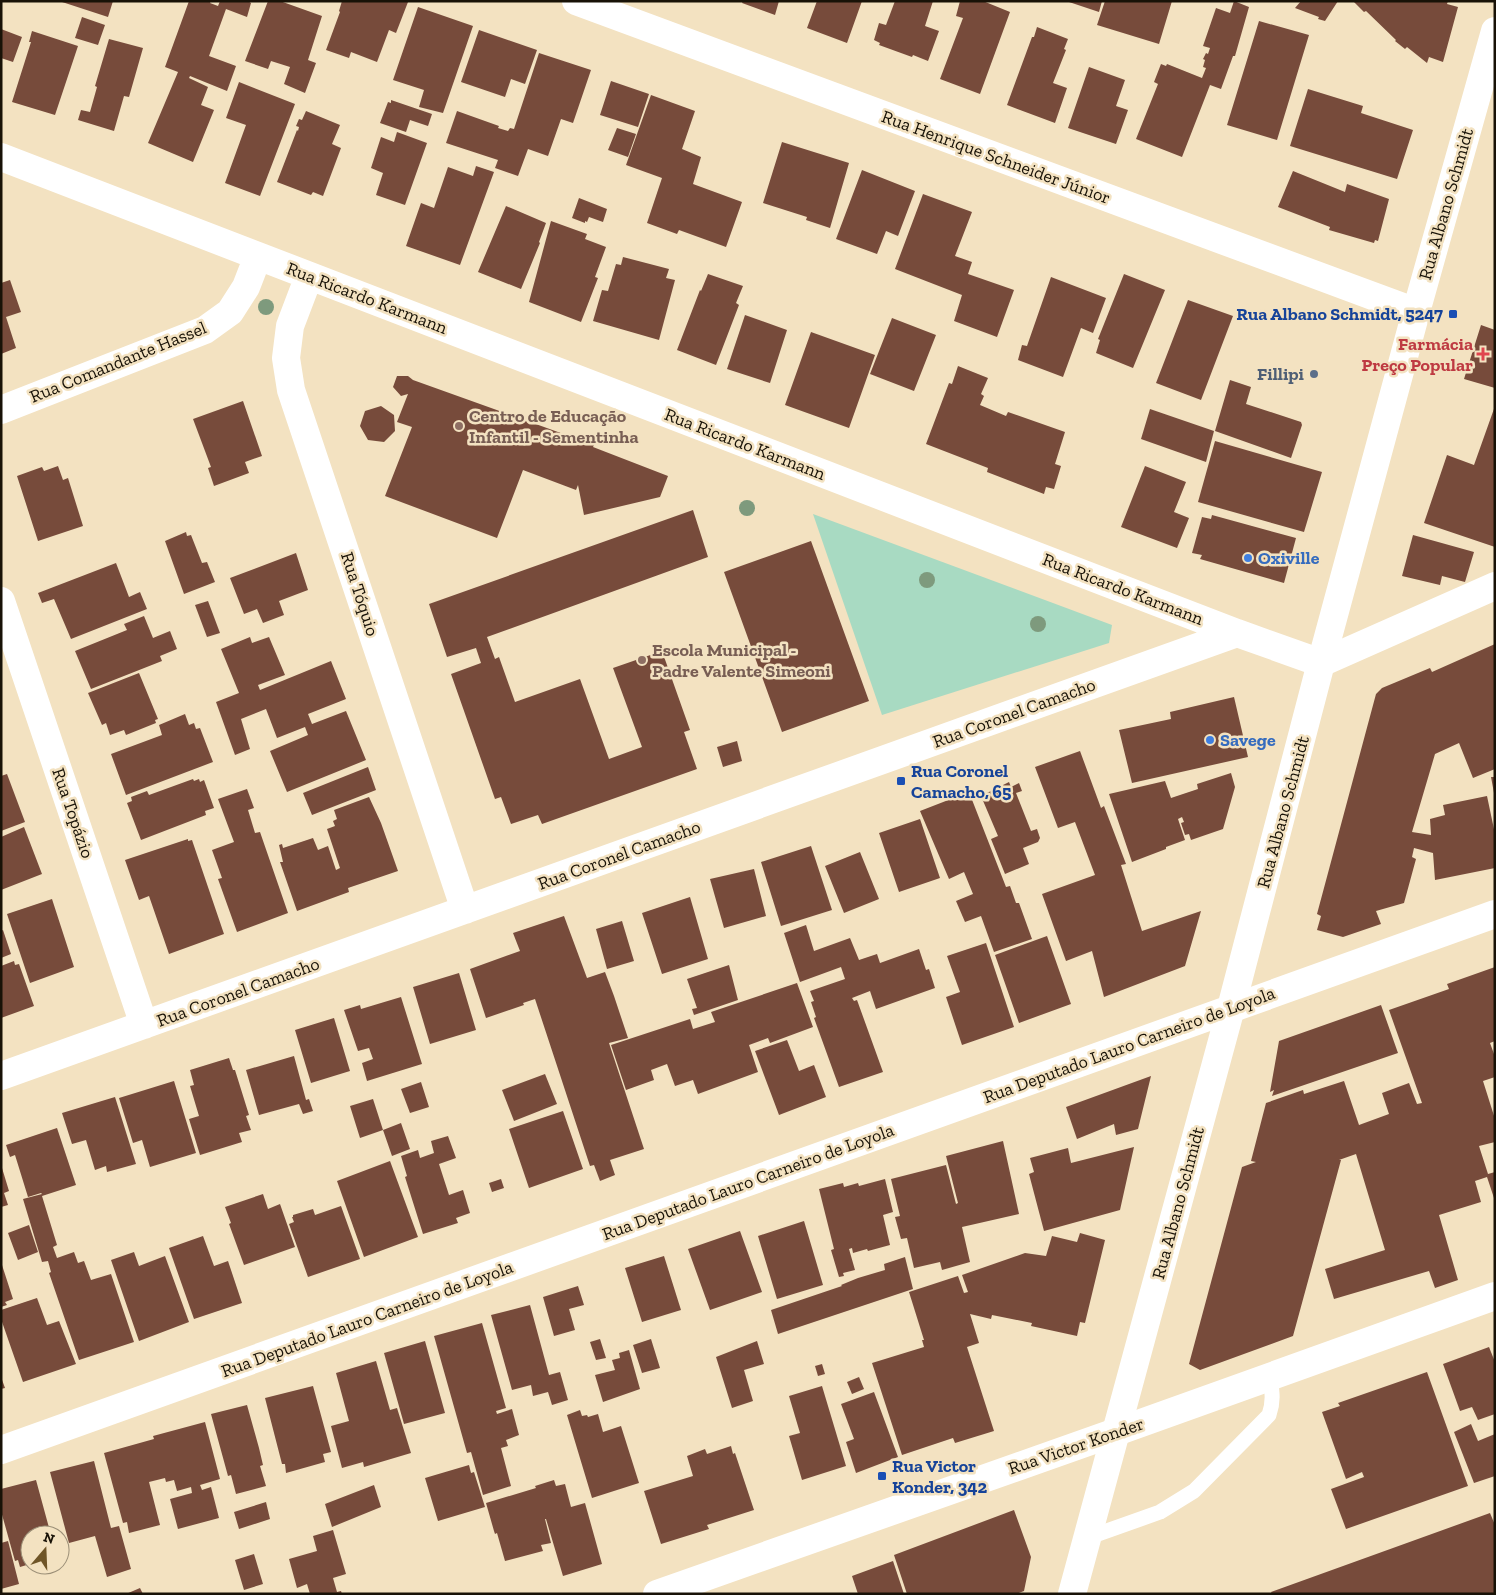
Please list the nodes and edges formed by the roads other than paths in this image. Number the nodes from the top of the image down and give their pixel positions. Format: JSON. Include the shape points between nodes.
{"nodes":[{"id":1,"x":576,"y":1,"type":"edge"},
{"id":2,"x":1495,"y":31,"type":"edge"},
{"id":3,"x":1,"y":157,"type":"edge"},
{"id":4,"x":258,"y":256,"type":"junction"},
{"id":5,"x":309,"y":276,"type":"junction"},
{"id":6,"x":1416,"y":312,"type":"junction"},
{"id":7,"x":1,"y":410,"type":"edge"},
{"id":8,"x":1495,"y":586,"type":"edge"},
{"id":9,"x":1,"y":600,"type":"edge"},
{"id":10,"x":1237,"y":633,"type":"junction"},
{"id":11,"x":1321,"y":663,"type":"junction"},
{"id":12,"x":465,"y":910,"type":"junction"},
{"id":13,"x":1495,"y":914,"type":"edge"},
{"id":14,"x":1232,"y":1008,"type":"junction"},
{"id":15,"x":144,"y":1025,"type":"junction"},
{"id":16,"x":1,"y":1076,"type":"edge"},
{"id":17,"x":1495,"y":1296,"type":"edge"},
{"id":18,"x":1270,"y":1377,"type":"junction"},
{"id":19,"x":1116,"y":1432,"type":"junction"},
{"id":20,"x":1,"y":1450,"type":"edge"},
{"id":21,"x":1087,"y":1538,"type":"junction"},
{"id":22,"x":657,"y":1594,"type":"edge"},
{"id":23,"x":1072,"y":1594,"type":"edge"}],
"edges":[{"from":1,"to":6,"type":"street","name":"Rua Henrique Schneider Júnior"},
{"from":2,"to":6,"type":"street","name":"Rua Albano Schmidt"},
{"from":3,"to":4,"type":"street","name":"Rua Ricardo Karmann"},
{"from":4,"to":5,"type":"street","name":"Rua Ricardo Karmann"},
{"from":4,"to":7,"type":"street","name":"Rua Comandante Hassel","via":[[246,287],[230,312],[205,330]]},
{"from":5,"to":10,"type":"street","name":"Rua Ricardo Karmann"},
{"from":5,"to":12,"type":"street","name":"Rua Tóquio","via":[[290,326],[286,358],[291,390]]},
{"from":6,"to":11,"type":"street","name":"Rua Albano Schmidt"},
{"from":8,"to":11,"type":"street"},
{"from":9,"to":15,"type":"street","name":"Rua Topázio"},
{"from":10,"to":11,"type":"street","name":"Rua Ricardo Karmann"},
{"from":10,"to":12,"type":"street","name":"Rua Coronel Camacho"},
{"from":11,"to":14,"type":"street","name":"Rua Albano Schmidt"},
{"from":12,"to":15,"type":"street","name":"Rua Coronel Camacho"},
{"from":13,"to":14,"type":"street","name":"Rua Deputado Lauro Carneiro de Loyola"},
{"from":14,"to":19,"type":"street","name":"Rua Albano Schmidt"},
{"from":14,"to":20,"type":"street","name":"Rua Deputado Lauro Carneiro de Loyola"},
{"from":15,"to":16,"type":"street","name":"Rua Coronel Camacho"},
{"from":17,"to":18,"type":"street","name":"Rua Victor Konder"},
{"from":18,"to":19,"type":"street","name":"Rua Victor Konder"},
{"from":18,"to":21,"type":"lane","via":[[1273,1405],[1269,1415],[1194,1491],[1160,1512]]},
{"from":19,"to":21,"type":"street","name":"Rua Albano Schmidt"},
{"from":19,"to":22,"type":"street","name":"Rua Victor Konder"},
{"from":21,"to":23,"type":"street","name":"Rua Albano Schmidt"}]}
